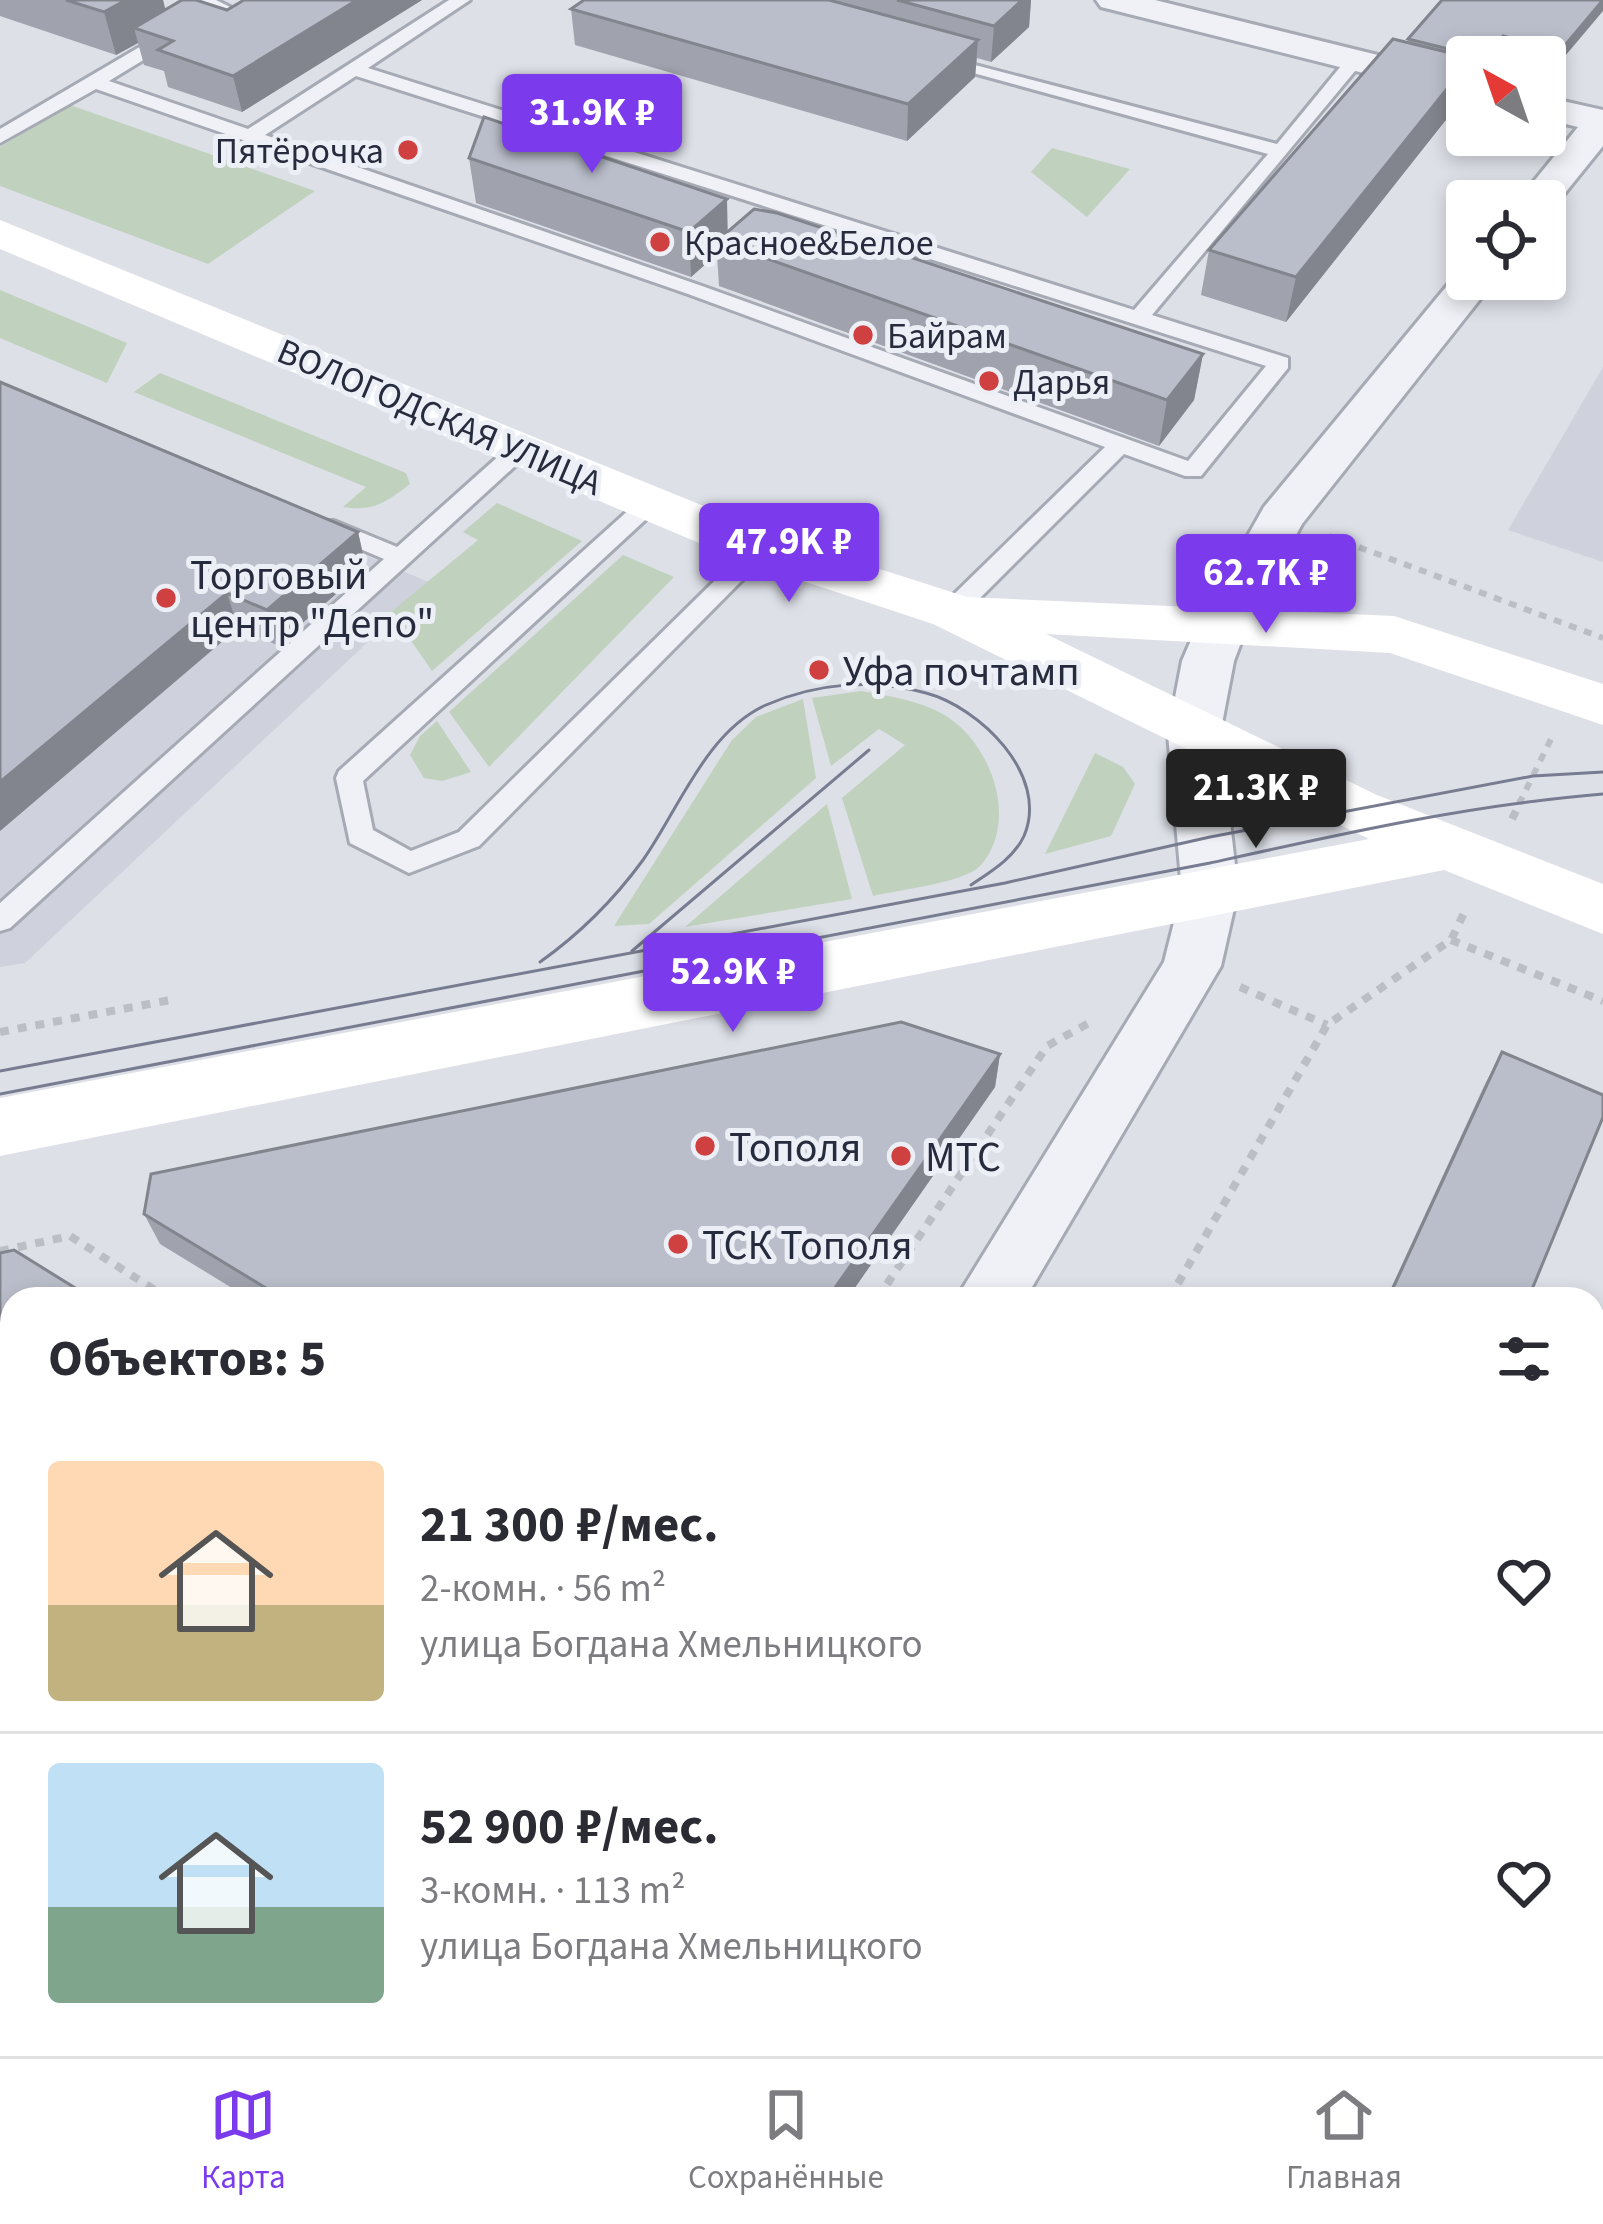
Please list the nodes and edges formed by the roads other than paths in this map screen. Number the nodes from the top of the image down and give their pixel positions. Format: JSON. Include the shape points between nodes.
{"nodes":[{"id":1,"x":198,"y":0,"type":"edge"},
{"id":2,"x":461,"y":0,"type":"edge"},
{"id":3,"x":1113,"y":0,"type":"edge"},
{"id":4,"x":1273,"y":0,"type":"edge"},
{"id":5,"x":1243,"y":32,"type":"junction"},
{"id":6,"x":928,"y":55,"type":"edge"},
{"id":7,"x":1356,"y":59,"type":"junction"},
{"id":8,"x":353,"y":69,"type":"junction"},
{"id":9,"x":94,"y":82,"type":"junction"},
{"id":10,"x":1446,"y":83,"type":"edge"},
{"id":11,"x":1566,"y":113,"type":"edge"},
{"id":12,"x":1603,"y":122,"type":"edge"},
{"id":13,"x":250,"y":136,"type":"junction"},
{"id":14,"x":0,"y":137,"type":"edge"},
{"id":15,"x":1281,"y":151,"type":"junction"},
{"id":16,"x":1555,"y":180,"type":"edge"},
{"id":17,"x":0,"y":233,"type":"edge"},
{"id":18,"x":1458,"y":300,"type":"edge"},
{"id":19,"x":1138,"y":318,"type":"junction"},
{"id":20,"x":1120,"y":445,"type":"junction"},
{"id":21,"x":519,"y":450,"type":"junction"},
{"id":22,"x":649,"y":504,"type":"junction"},
{"id":23,"x":295,"y":513,"type":"edge"},
{"id":24,"x":761,"y":549,"type":"junction"},
{"id":25,"x":400,"y":557,"type":"junction"},
{"id":26,"x":952,"y":611,"type":"junction"},
{"id":27,"x":1223,"y":624,"type":"junction"},
{"id":28,"x":1588,"y":699,"type":"edge"},
{"id":29,"x":1194,"y":734,"type":"junction"},
{"id":30,"x":1469,"y":855,"type":"junction"},
{"id":31,"x":1210,"y":891,"type":"junction"},
{"id":32,"x":1603,"y":910,"type":"edge"},
{"id":33,"x":0,"y":920,"type":"edge"},
{"id":34,"x":0,"y":1127,"type":"edge"},
{"id":35,"x":996,"y":1287,"type":"edge"}],
"edges":[{"from":1,"to":9,"type":"lane","via":[[220,7]]},
{"from":2,"to":8,"type":"lane"},
{"from":3,"to":5,"type":"street"},
{"from":4,"to":5,"type":"street"},
{"from":5,"to":7,"type":"street"},
{"from":6,"to":15,"type":"lane"},
{"from":7,"to":10,"type":"street"},
{"from":7,"to":15,"type":"lane"},
{"from":8,"to":13,"type":"lane"},
{"from":8,"to":19,"type":"lane","via":[[781,214]]},
{"from":9,"to":13,"type":"lane"},
{"from":9,"to":14,"type":"lane"},
{"from":11,"to":12,"type":"street"},
{"from":12,"to":16,"type":"street"},
{"from":13,"to":20,"type":"lane","via":[[703,284]]},
{"from":15,"to":19,"type":"lane"},
{"from":17,"to":21,"type":"main road","name":"ВОЛОГОДСКАЯ УЛИЦА"},
{"from":18,"to":27,"type":"street","via":[[1280,518]]},
{"from":19,"to":20,"type":"lane","via":[[1280,363],[1193,471]]},
{"from":20,"to":26,"type":"lane"},
{"from":21,"to":22,"type":"main road","name":"ВОЛОГОДСКАЯ УЛИЦА"},
{"from":21,"to":25,"type":"lane"},
{"from":22,"to":24,"type":"main road","name":"ВОЛОГОДСКАЯ УЛИЦА"},
{"from":22,"to":24,"type":"lane","via":[[349,778],[360,836],[409,863],[469,839]]},
{"from":23,"to":25,"type":"lane"},
{"from":24,"to":26,"type":"main road","name":"ВОЛОГОДСКАЯ УЛИЦА"},
{"from":25,"to":33,"type":"lane"},
{"from":26,"to":27,"type":"main road","name":"ВОЛОГОДСКАЯ УЛИЦА"},
{"from":26,"to":29,"type":"main road","name":"ВОЛОГОДСКАЯ УЛИЦА"},
{"from":27,"to":28,"type":"main road","name":"ВОЛОГОДСКАЯ УЛИЦА","via":[[1394,635]]},
{"from":27,"to":29,"type":"street"},
{"from":29,"to":30,"type":"main road","name":"ВОЛОГОДСКАЯ УЛИЦА"},
{"from":29,"to":31,"type":"street"},
{"from":30,"to":31,"type":"main road"},
{"from":30,"to":32,"type":"main road","name":"ВОЛОГОДСКАЯ УЛИЦА"},
{"from":31,"to":34,"type":"main road"},
{"from":31,"to":35,"type":"street","via":[[1192,965]]}]}
